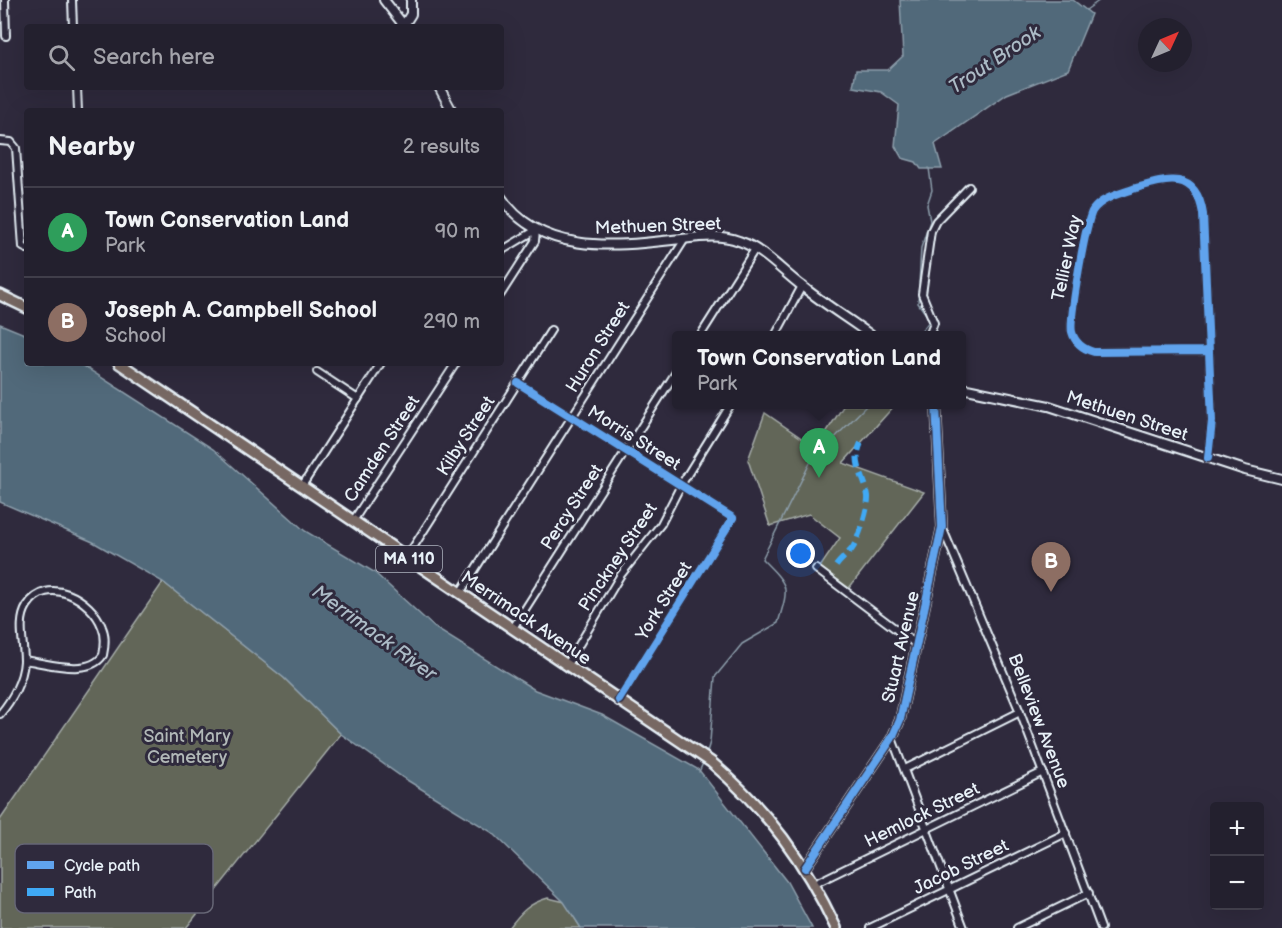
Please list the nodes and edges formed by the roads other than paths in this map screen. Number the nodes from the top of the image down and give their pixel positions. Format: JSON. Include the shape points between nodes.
{"nodes":[{"id":1,"x":5,"y":0,"type":"edge"},
{"id":2,"x":72,"y":0,"type":"edge"},
{"id":3,"x":384,"y":0,"type":"edge"},
{"id":4,"x":410,"y":0,"type":"edge"},
{"id":5,"x":397,"y":16,"type":"junction"},
{"id":6,"x":73,"y":24,"type":"edge"},
{"id":7,"x":403,"y":24,"type":"edge"},
{"id":8,"x":406,"y":24,"type":"edge"},
{"id":9,"x":6,"y":36,"type":"dead end"},
{"id":10,"x":77,"y":90,"type":"edge"},
{"id":11,"x":441,"y":90,"type":"edge"},
{"id":12,"x":78,"y":108,"type":"edge"},
{"id":13,"x":450,"y":108,"type":"edge"},
{"id":14,"x":0,"y":141,"type":"edge"},
{"id":15,"x":969,"y":187,"type":"dead end"},
{"id":16,"x":504,"y":201,"type":"edge"},
{"id":17,"x":536,"y":230,"type":"junction"},
{"id":18,"x":24,"y":239,"type":"edge"},
{"id":19,"x":685,"y":239,"type":"junction"},
{"id":20,"x":755,"y":249,"type":"junction"},
{"id":21,"x":504,"y":250,"type":"edge"},
{"id":22,"x":802,"y":286,"type":"junction"},
{"id":23,"x":504,"y":289,"type":"edge"},
{"id":24,"x":0,"y":295,"type":"edge"},
{"id":25,"x":24,"y":307,"type":"edge"},
{"id":26,"x":551,"y":330,"type":"dead end"},
{"id":27,"x":703,"y":331,"type":"edge"},
{"id":28,"x":778,"y":331,"type":"edge"},
{"id":29,"x":858,"y":331,"type":"edge"},
{"id":30,"x":931,"y":331,"type":"edge"},
{"id":31,"x":1209,"y":351,"type":"junction"},
{"id":32,"x":124,"y":366,"type":"edge"},
{"id":33,"x":379,"y":366,"type":"edge"},
{"id":34,"x":454,"y":366,"type":"edge"},
{"id":35,"x":317,"y":372,"type":"dead end"},
{"id":36,"x":672,"y":378,"type":"edge"},
{"id":37,"x":518,"y":383,"type":"junction"},
{"id":38,"x":966,"y":389,"type":"edge"},
{"id":39,"x":358,"y":399,"type":"junction"},
{"id":40,"x":728,"y":409,"type":"edge"},
{"id":41,"x":936,"y":409,"type":"edge"},
{"id":42,"x":572,"y":417,"type":"junction"},
{"id":43,"x":626,"y":451,"type":"junction"},
{"id":44,"x":1208,"y":458,"type":"junction"},
{"id":45,"x":1282,"y":479,"type":"edge"},
{"id":46,"x":681,"y":485,"type":"junction"},
{"id":47,"x":302,"y":486,"type":"junction"},
{"id":48,"x":733,"y":518,"type":"joint"},
{"id":49,"x":353,"y":521,"type":"junction"},
{"id":50,"x":942,"y":527,"type":"junction"},
{"id":51,"x":407,"y":557,"type":"junction"},
{"id":52,"x":816,"y":569,"type":"dead end"},
{"id":53,"x":460,"y":593,"type":"junction"},
{"id":54,"x":513,"y":628,"type":"junction"},
{"id":55,"x":917,"y":645,"type":"junction"},
{"id":56,"x":24,"y":660,"type":"junction"},
{"id":57,"x":567,"y":664,"type":"junction"},
{"id":58,"x":619,"y":700,"type":"junction"},
{"id":59,"x":1020,"y":712,"type":"junction"},
{"id":60,"x":0,"y":714,"type":"edge"},
{"id":61,"x":892,"y":738,"type":"junction"},
{"id":62,"x":905,"y":769,"type":"junction"},
{"id":63,"x":1043,"y":772,"type":"junction"},
{"id":64,"x":927,"y":829,"type":"junction"},
{"id":65,"x":1066,"y":833,"type":"junction"},
{"id":66,"x":805,"y":868,"type":"junction"},
{"id":67,"x":814,"y":884,"type":"junction"},
{"id":68,"x":950,"y":889,"type":"junction"},
{"id":69,"x":1089,"y":893,"type":"junction"},
{"id":70,"x":836,"y":928,"type":"edge"},
{"id":71,"x":870,"y":928,"type":"edge"},
{"id":72,"x":964,"y":928,"type":"edge"},
{"id":73,"x":1017,"y":928,"type":"edge"},
{"id":74,"x":1101,"y":928,"type":"edge"}],
"edges":[{"from":1,"to":9,"type":"street"},
{"from":2,"to":6,"type":"street"},
{"from":3,"to":5,"type":"street"},
{"from":4,"to":5,"type":"street"},
{"from":4,"to":8,"type":"street","via":[[411,14]]},
{"from":5,"to":7,"type":"street"},
{"from":10,"to":12,"type":"street"},
{"from":11,"to":13,"type":"street"},
{"from":14,"to":18,"type":"street","via":[[14,144]]},
{"from":15,"to":30,"type":"street","via":[[938,218],[931,231],[922,287],[934,323]]},
{"from":16,"to":17,"type":"street","name":"Methuen Street"},
{"from":17,"to":19,"type":"street","name":"Methuen Street","via":[[591,244],[632,245]]},
{"from":17,"to":21,"type":"street"},
{"from":17,"to":23,"type":"street","via":[[536,241]]},
{"from":19,"to":20,"type":"street","name":"Methuen Street","via":[[721,237]]},
{"from":19,"to":42,"type":"street","name":"Huron Street"},
{"from":20,"to":22,"type":"street","name":"Methuen Street"},
{"from":20,"to":27,"type":"street"},
{"from":22,"to":28,"type":"street"},
{"from":22,"to":29,"type":"street","name":"Methuen Street"},
{"from":24,"to":25,"type":"main road"},
{"from":26,"to":37,"type":"street","name":"Kilby Street"},
{"from":31,"to":31,"type":"street","name":"Tellier Way","via":[[1203,214],[1197,194],[1178,179],[1166,179],[1100,203],[1089,217],[1071,312],[1071,330],[1076,340],[1094,352]]},
{"from":31,"to":44,"type":"street","name":"Tellier Way","via":[[1212,433]]},
{"from":32,"to":47,"type":"main road","name":"Merrimack Avenue","number":"MA 110"},
{"from":33,"to":39,"type":"street"},
{"from":34,"to":49,"type":"street","name":"Camden Street"},
{"from":35,"to":39,"type":"street"},
{"from":36,"to":43,"type":"street","name":"Percy Street"},
{"from":37,"to":42,"type":"street","name":"Morris Street"},
{"from":37,"to":51,"type":"street","name":"Kilby Street"},
{"from":38,"to":44,"type":"street","name":"Methuen Street","via":[[1049,406]]},
{"from":39,"to":47,"type":"street"},
{"from":40,"to":46,"type":"street","name":"Pinckney Street"},
{"from":41,"to":50,"type":"street","name":"Stuart Avenue"},
{"from":42,"to":43,"type":"street","name":"Morris Street"},
{"from":42,"to":53,"type":"street","name":"Huron Street"},
{"from":43,"to":46,"type":"street","name":"Morris Street"},
{"from":43,"to":54,"type":"street","name":"Percy Street"},
{"from":44,"to":45,"type":"street","name":"Methuen Street"},
{"from":46,"to":48,"type":"street","name":"Morris Street"},
{"from":46,"to":57,"type":"street","name":"Pinckney Street","via":[[661,524],[621,576]]},
{"from":47,"to":49,"type":"main road","name":"Merrimack Avenue","number":"MA 110"},
{"from":48,"to":58,"type":"street","name":"York Street"},
{"from":49,"to":51,"type":"main road","name":"Merrimack Avenue","number":"MA 110"},
{"from":50,"to":55,"type":"street","name":"Stuart Avenue"},
{"from":50,"to":59,"type":"street","name":"Belleview Avenue"},
{"from":51,"to":53,"type":"main road","name":"Merrimack Avenue","number":"MA 110"},
{"from":52,"to":55,"type":"street"},
{"from":53,"to":54,"type":"main road","name":"Merrimack Avenue","number":"MA 110"},
{"from":54,"to":57,"type":"main road","name":"Merrimack Avenue","number":"MA 110"},
{"from":55,"to":61,"type":"street","name":"Stuart Avenue","via":[[900,720]]},
{"from":56,"to":56,"type":"street","via":[[22,617],[28,604],[43,592],[69,594],[91,610],[102,628],[103,655],[95,664],[82,667]]},
{"from":56,"to":60,"type":"street","via":[[17,687]]},
{"from":57,"to":58,"type":"main road","name":"Merrimack Avenue","number":"MA 110"},
{"from":58,"to":66,"type":"main road","name":"Merrimack Avenue","number":"MA 110","via":[[711,762],[759,807]]},
{"from":59,"to":62,"type":"street"},
{"from":59,"to":63,"type":"street","name":"Belleview Avenue"},
{"from":61,"to":62,"type":"street"},
{"from":61,"to":66,"type":"street","name":"Stuart Avenue"},
{"from":62,"to":64,"type":"street"},
{"from":63,"to":64,"type":"street","name":"Hemlock Street"},
{"from":63,"to":65,"type":"street","name":"Belleview Avenue"},
{"from":64,"to":67,"type":"street","name":"Hemlock Street"},
{"from":64,"to":68,"type":"street"},
{"from":65,"to":68,"type":"street","name":"Jacob Street"},
{"from":65,"to":69,"type":"street","name":"Belleview Avenue"},
{"from":66,"to":67,"type":"main road","name":"Merrimack Avenue","number":"MA 110"},
{"from":67,"to":70,"type":"main road","name":"Merrimack Avenue","number":"MA 110"},
{"from":68,"to":71,"type":"street","name":"Jacob Street"},
{"from":68,"to":72,"type":"street"},
{"from":69,"to":73,"type":"street"},
{"from":69,"to":74,"type":"street","name":"Belleview Avenue"}]}
